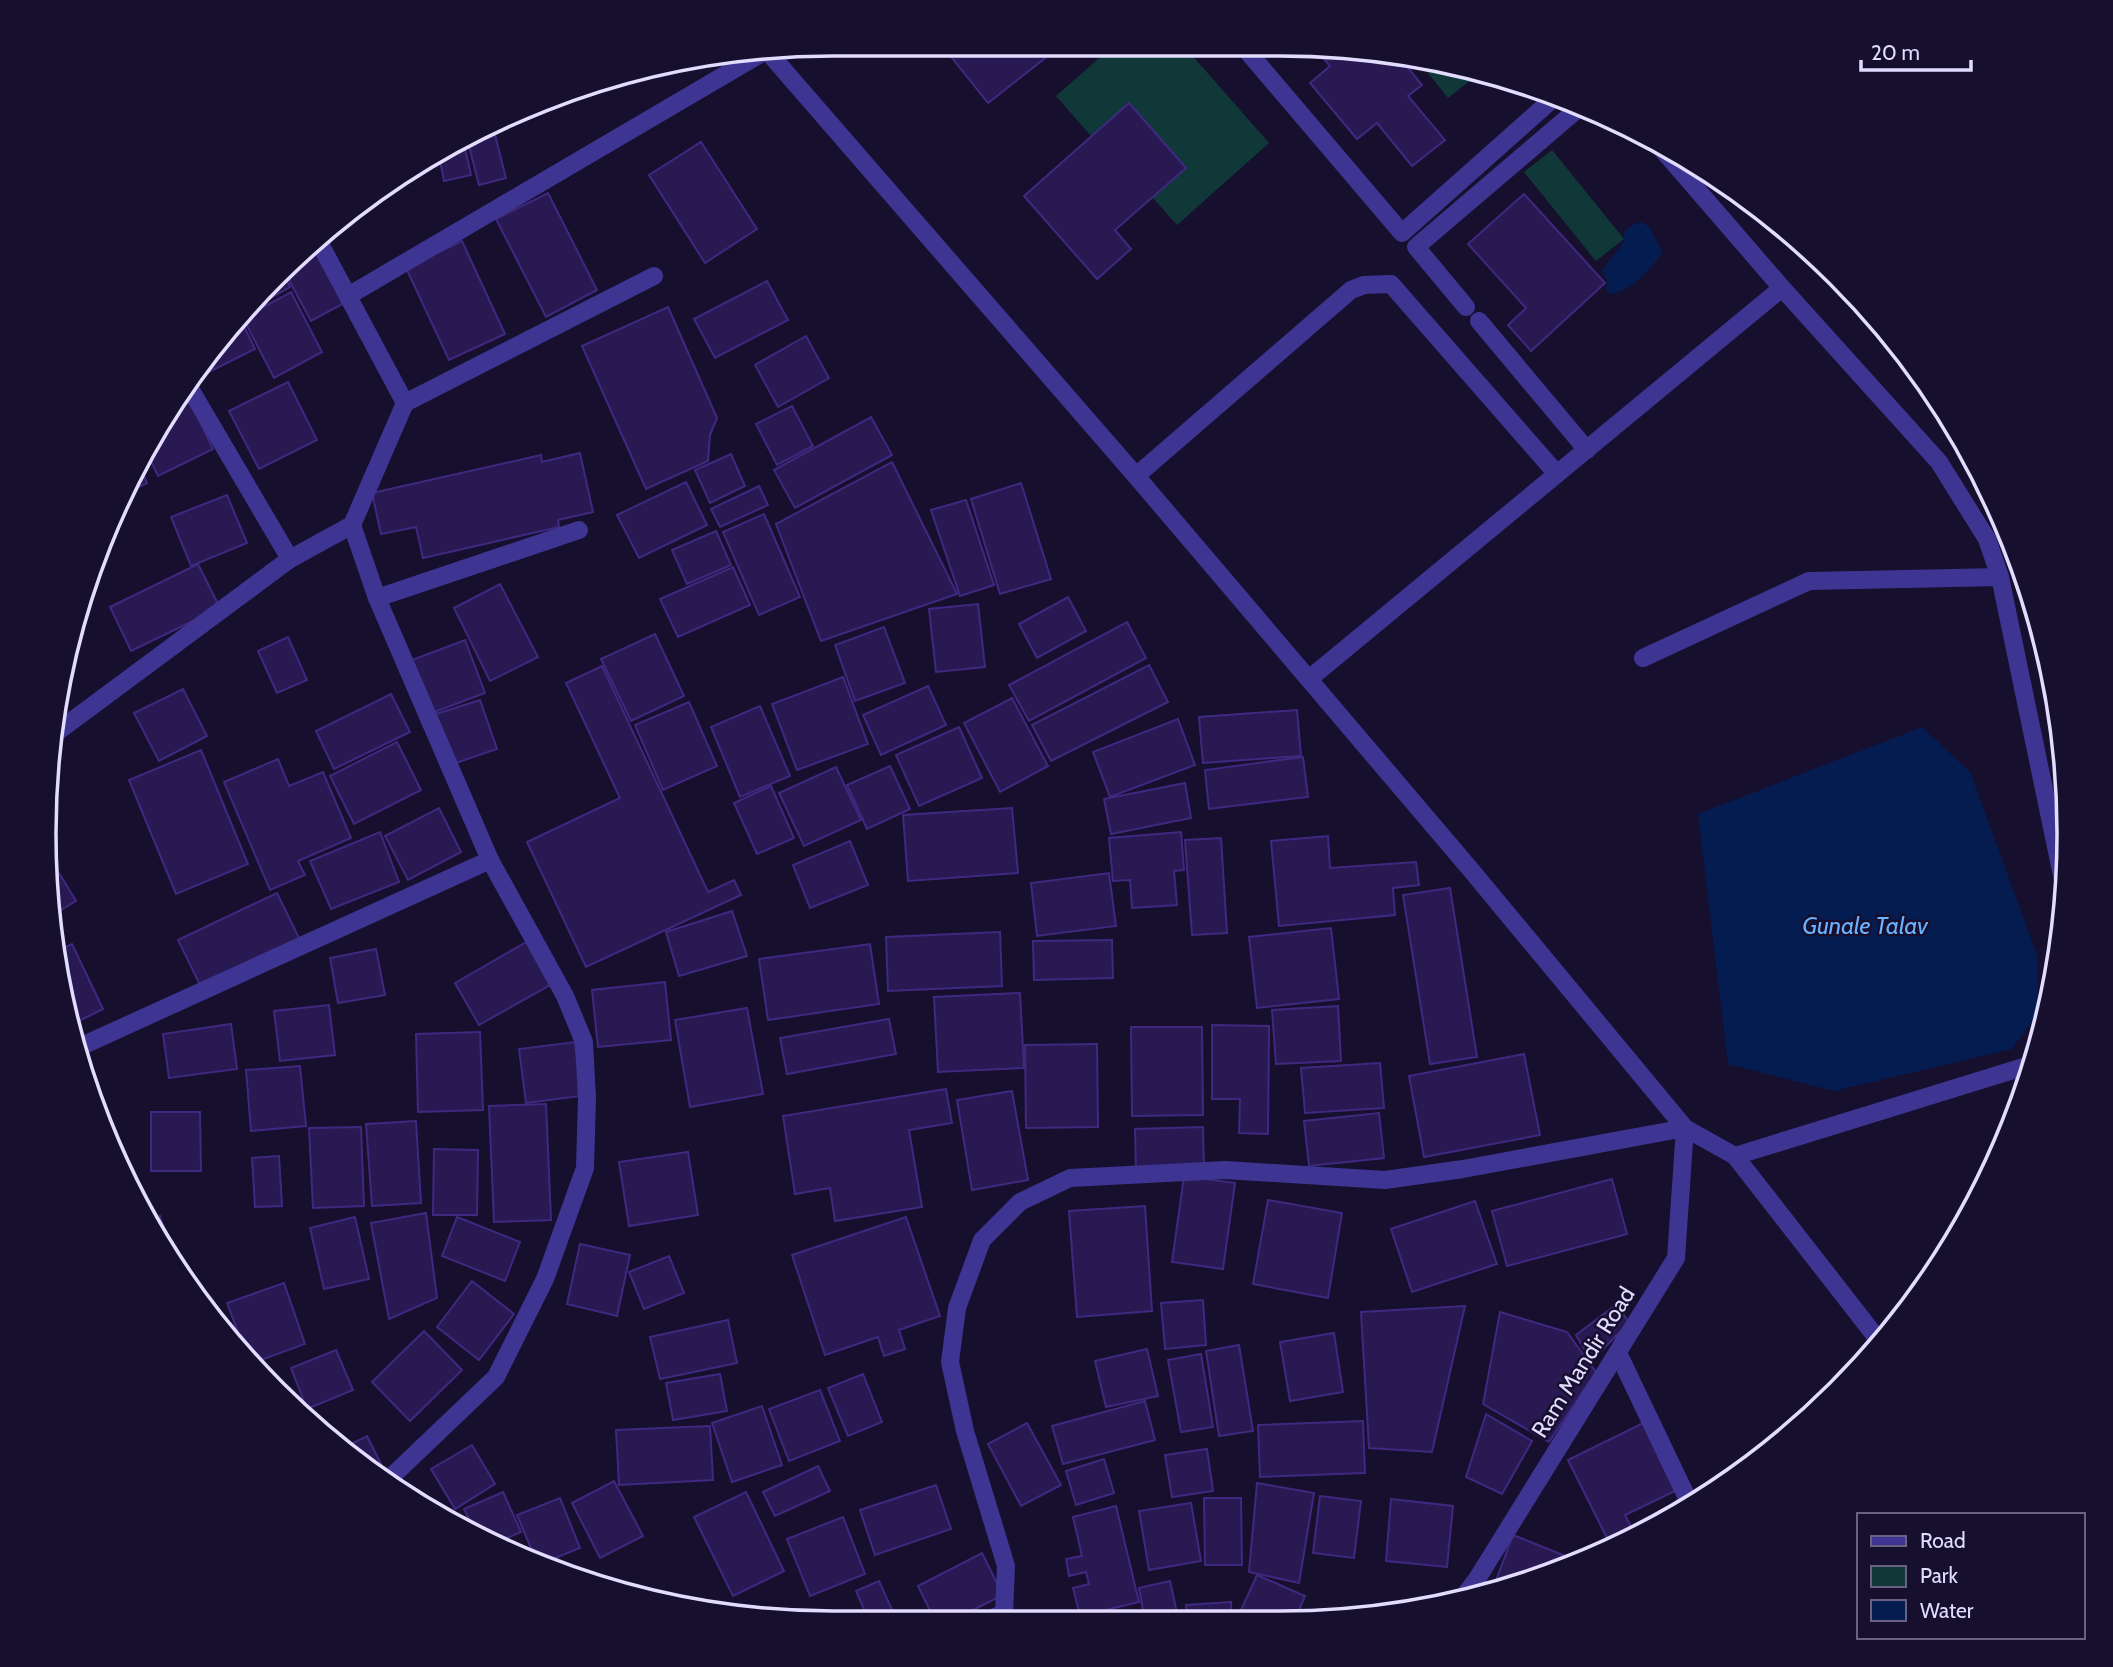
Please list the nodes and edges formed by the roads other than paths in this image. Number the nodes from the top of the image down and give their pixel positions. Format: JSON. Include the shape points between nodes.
{"nodes":[{"id":1,"x":1251,"y":56,"type":"edge"},
{"id":2,"x":774,"y":59,"type":"edge"},
{"id":3,"x":748,"y":61,"type":"edge"},
{"id":4,"x":1547,"y":104,"type":"edge"},
{"id":5,"x":1573,"y":113,"type":"edge"},
{"id":6,"x":1675,"y":165,"type":"edge"},
{"id":7,"x":322,"y":248,"type":"edge"},
{"id":8,"x":654,"y":276,"type":"dead end"},
{"id":9,"x":1782,"y":288,"type":"junction"},
{"id":10,"x":348,"y":296,"type":"junction"},
{"id":11,"x":1466,"y":307,"type":"dead end"},
{"id":12,"x":1479,"y":321,"type":"dead end"},
{"id":13,"x":193,"y":394,"type":"edge"},
{"id":14,"x":405,"y":403,"type":"junction"},
{"id":15,"x":1587,"y":450,"type":"junction"},
{"id":16,"x":1557,"y":474,"type":"junction"},
{"id":17,"x":1136,"y":476,"type":"junction"},
{"id":18,"x":352,"y":525,"type":"junction"},
{"id":19,"x":579,"y":530,"type":"dead end"},
{"id":20,"x":290,"y":559,"type":"junction"},
{"id":21,"x":2000,"y":577,"type":"junction"},
{"id":22,"x":377,"y":598,"type":"junction"},
{"id":23,"x":1643,"y":658,"type":"dead end"},
{"id":24,"x":1309,"y":680,"type":"junction"},
{"id":25,"x":64,"y":727,"type":"edge"},
{"id":26,"x":2056,"y":849,"type":"edge"},
{"id":27,"x":490,"y":860,"type":"junction"},
{"id":28,"x":85,"y":1044,"type":"edge"},
{"id":29,"x":2021,"y":1068,"type":"edge"},
{"id":30,"x":1685,"y":1128,"type":"junction"},
{"id":31,"x":1735,"y":1156,"type":"junction"},
{"id":32,"x":1874,"y":1334,"type":"edge"},
{"id":33,"x":1618,"y":1353,"type":"junction"},
{"id":34,"x":394,"y":1474,"type":"edge"},
{"id":35,"x":1686,"y":1496,"type":"edge"},
{"id":36,"x":1471,"y":1587,"type":"edge"},
{"id":37,"x":1005,"y":1611,"type":"edge"}],
"edges":[{"from":1,"to":4,"type":"street","via":[[1402,233]]},
{"from":2,"to":17,"type":"street"},
{"from":3,"to":10,"type":"street"},
{"from":5,"to":11,"type":"street","via":[[1416,247]]},
{"from":6,"to":9,"type":"street"},
{"from":7,"to":10,"type":"street"},
{"from":8,"to":14,"type":"street"},
{"from":9,"to":15,"type":"street"},
{"from":9,"to":21,"type":"street","via":[[1939,462],[1987,539]]},
{"from":10,"to":14,"type":"street"},
{"from":12,"to":15,"type":"street"},
{"from":13,"to":20,"type":"street"},
{"from":14,"to":18,"type":"street"},
{"from":15,"to":16,"type":"street"},
{"from":16,"to":17,"type":"street","via":[[1391,284],[1351,290]]},
{"from":16,"to":24,"type":"street"},
{"from":17,"to":24,"type":"street"},
{"from":18,"to":20,"type":"street"},
{"from":18,"to":22,"type":"street"},
{"from":19,"to":22,"type":"street"},
{"from":20,"to":25,"type":"street"},
{"from":21,"to":23,"type":"street","via":[[1809,581]]},
{"from":21,"to":26,"type":"street"},
{"from":22,"to":27,"type":"street"},
{"from":24,"to":30,"type":"street"},
{"from":27,"to":28,"type":"street"},
{"from":27,"to":34,"type":"street","via":[[565,996],[584,1042],[584,1168],[545,1279],[496,1377]]},
{"from":29,"to":31,"type":"street"},
{"from":30,"to":31,"type":"street"},
{"from":30,"to":33,"type":"street","name":"Ram Mandir Road","via":[[1676,1258]]},
{"from":30,"to":37,"type":"street","via":[[1385,1180],[1226,1170],[1070,1178],[1020,1202],[982,1240],[957,1308],[950,1362],[965,1432],[1006,1566]]},
{"from":31,"to":32,"type":"street"},
{"from":33,"to":35,"type":"street"},
{"from":33,"to":36,"type":"street","name":"Ram Mandir Road"}]}
